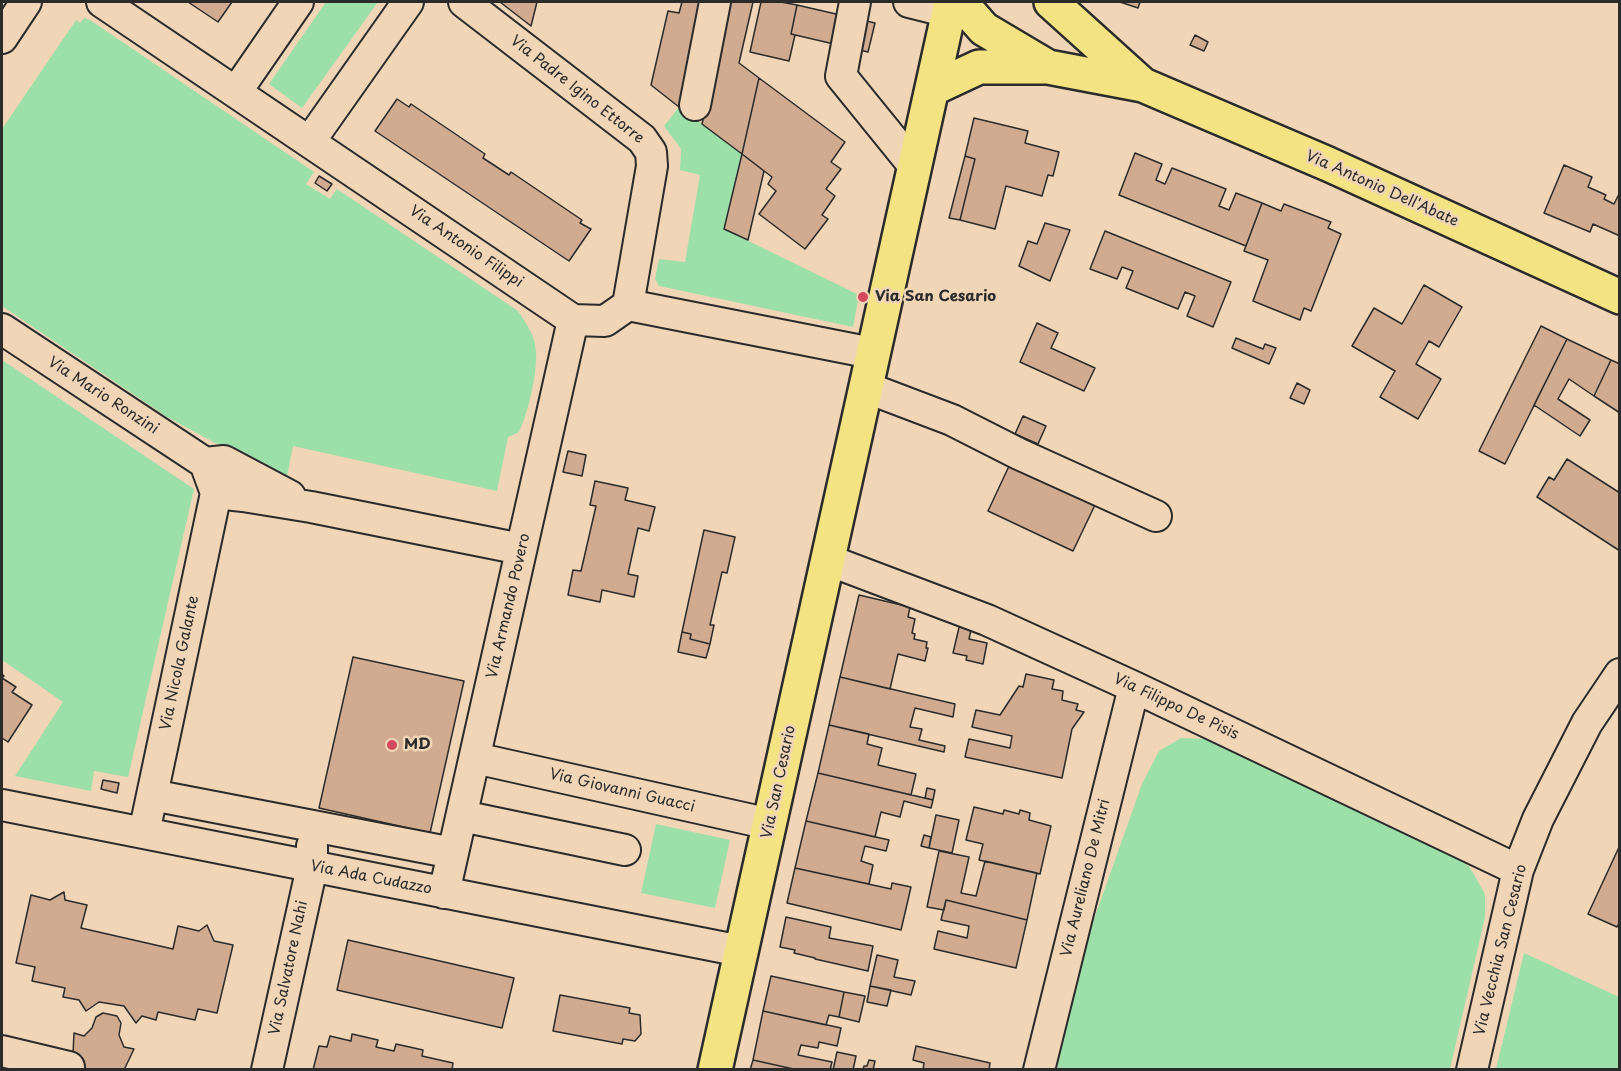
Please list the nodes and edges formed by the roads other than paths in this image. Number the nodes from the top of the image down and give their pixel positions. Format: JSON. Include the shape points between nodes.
{"nodes":[{"id":1,"x":26,"y":2,"type":"edge"},
{"id":2,"x":102,"y":2,"type":"edge"},
{"id":3,"x":298,"y":2,"type":"edge"},
{"id":4,"x":408,"y":2,"type":"edge"},
{"id":5,"x":464,"y":2,"type":"edge"},
{"id":6,"x":715,"y":2,"type":"edge"},
{"id":7,"x":855,"y":2,"type":"edge"},
{"id":8,"x":909,"y":2,"type":"edge"},
{"id":9,"x":1051,"y":2,"type":"edge"},
{"id":10,"x":953,"y":5,"type":"edge"},
{"id":11,"x":2,"y":38,"type":"edge"},
{"id":12,"x":1048,"y":67,"type":"junction"},
{"id":13,"x":1143,"y":85,"type":"junction"},
{"id":14,"x":932,"y":89,"type":"junction"},
{"id":15,"x":237,"y":92,"type":"junction"},
{"id":16,"x":695,"y":105,"type":"dead end"},
{"id":17,"x":310,"y":141,"type":"junction"},
{"id":18,"x":914,"y":166,"type":"junction"},
{"id":19,"x":1620,"y":297,"type":"edge"},
{"id":20,"x":628,"y":305,"type":"junction"},
{"id":21,"x":573,"y":321,"type":"junction"},
{"id":22,"x":2,"y":329,"type":"edge"},
{"id":23,"x":872,"y":353,"type":"junction"},
{"id":24,"x":865,"y":387,"type":"junction"},
{"id":25,"x":205,"y":463,"type":"junction"},
{"id":26,"x":216,"y":493,"type":"junction"},
{"id":27,"x":311,"y":507,"type":"junction"},
{"id":28,"x":1156,"y":516,"type":"dead end"},
{"id":29,"x":521,"y":549,"type":"junction"},
{"id":30,"x":828,"y":560,"type":"junction"},
{"id":31,"x":1620,"y":674,"type":"edge"},
{"id":32,"x":1134,"y":687,"type":"junction"},
{"id":33,"x":475,"y":758,"type":"junction"},
{"id":34,"x":152,"y":795,"type":"junction"},
{"id":35,"x":2,"y":805,"type":"edge"},
{"id":36,"x":250,"y":814,"type":"junction"},
{"id":37,"x":462,"y":816,"type":"junction"},
{"id":38,"x":770,"y":824,"type":"junction"},
{"id":39,"x":312,"y":826,"type":"junction"},
{"id":40,"x":144,"y":833,"type":"junction"},
{"id":41,"x":625,"y":850,"type":"dead end"},
{"id":42,"x":242,"y":852,"type":"junction"},
{"id":43,"x":453,"y":853,"type":"junction"},
{"id":44,"x":312,"y":867,"type":"junction"},
{"id":45,"x":1518,"y":870,"type":"junction"},
{"id":46,"x":444,"y":893,"type":"junction"},
{"id":47,"x":741,"y":951,"type":"junction"},
{"id":48,"x":2,"y":1052,"type":"edge"},
{"id":49,"x":69,"y":1067,"type":"dead end"},
{"id":50,"x":267,"y":1070,"type":"edge"},
{"id":51,"x":716,"y":1070,"type":"edge"},
{"id":52,"x":1039,"y":1070,"type":"edge"},
{"id":53,"x":1472,"y":1070,"type":"edge"}],
"edges":[{"from":1,"to":11,"type":"street"},
{"from":2,"to":15,"type":"street","name":"Via Antonio Filippi"},
{"from":3,"to":15,"type":"street"},
{"from":4,"to":17,"type":"street"},
{"from":5,"to":20,"type":"street","name":"Via Padre Igino Ettorre","via":[[642,139],[651,152],[652,166]]},
{"from":6,"to":16,"type":"street"},
{"from":7,"to":18,"type":"street","via":[[841,75]]},
{"from":8,"to":10,"type":"street"},
{"from":9,"to":13,"type":"main road","name":"Via Antonio Dell'Abate"},
{"from":10,"to":12,"type":"main road","name":"Via Antonio Dell'Abate","via":[[984,29]]},
{"from":10,"to":14,"type":"main road","name":"Via San Cesario"},
{"from":12,"to":13,"type":"main road","name":"Via Antonio Dell'Abate"},
{"from":12,"to":14,"type":"main road","name":"Via Antonio Dell'Abate","via":[[980,67]]},
{"from":13,"to":19,"type":"main road","name":"Via Antonio Dell'Abate"},
{"from":14,"to":18,"type":"main road","name":"Via San Cesario"},
{"from":15,"to":17,"type":"street","name":"Via Antonio Filippi"},
{"from":17,"to":21,"type":"street","name":"Via Antonio Filippi"},
{"from":18,"to":23,"type":"main road","name":"Via San Cesario"},
{"from":20,"to":21,"type":"street","via":[[605,321]]},
{"from":20,"to":23,"type":"street"},
{"from":21,"to":29,"type":"street","name":"Via Armando Povero"},
{"from":22,"to":25,"type":"street","name":"Via Mario Ronzini"},
{"from":23,"to":24,"type":"main road","name":"Via San Cesario"},
{"from":24,"to":28,"type":"street","via":[[952,420]]},
{"from":24,"to":30,"type":"main road","name":"Via San Cesario"},
{"from":25,"to":26,"type":"street"},
{"from":25,"to":27,"type":"street","name":"Via Mario Ronzini","via":[[224,461]]},
{"from":26,"to":27,"type":"street","name":"Via Mario Ronzini"},
{"from":26,"to":34,"type":"street","name":"Via Nicola Galante"},
{"from":27,"to":29,"type":"street","name":"Via Mario Ronzini"},
{"from":29,"to":33,"type":"street","name":"Via Armando Povero"},
{"from":30,"to":32,"type":"street","name":"Via Filippo De Pisis","via":[[987,620]]},
{"from":30,"to":38,"type":"main road","name":"Via San Cesario"},
{"from":31,"to":45,"type":"street","name":"Via Vecchia San Cesario","via":[[1587,723],[1538,819]]},
{"from":32,"to":45,"type":"street","name":"Via Filippo De Pisis"},
{"from":32,"to":52,"type":"street","name":"Via Aureliano De Mitri"},
{"from":33,"to":37,"type":"street","name":"Via Armando Povero"},
{"from":33,"to":38,"type":"street","name":"Via Giovanni Guacci"},
{"from":34,"to":36,"type":"street"},
{"from":34,"to":40,"type":"street","name":"Via Nicola Galante"},
{"from":35,"to":40,"type":"street","name":"Via Ada Cudazzo"},
{"from":36,"to":39,"type":"street"},
{"from":36,"to":42,"type":"street"},
{"from":37,"to":41,"type":"street"},
{"from":37,"to":43,"type":"street","name":"Via Armando Povero"},
{"from":38,"to":47,"type":"main road","name":"Via San Cesario"},
{"from":39,"to":43,"type":"street"},
{"from":39,"to":44,"type":"street","name":"Via Salvatore Nahi"},
{"from":40,"to":42,"type":"street","name":"Via Ada Cudazzo"},
{"from":42,"to":44,"type":"street","name":"Via Ada Cudazzo"},
{"from":43,"to":46,"type":"street","name":"Via Armando Povero"},
{"from":44,"to":46,"type":"street","name":"Via Ada Cudazzo"},
{"from":44,"to":50,"type":"street","name":"Via Salvatore Nahi"},
{"from":45,"to":53,"type":"street","name":"Via Vecchia San Cesario"},
{"from":46,"to":47,"type":"street","name":"Via Ada Cudazzo"},
{"from":47,"to":51,"type":"main road","name":"Via San Cesario"},
{"from":48,"to":49,"type":"street"}]}
